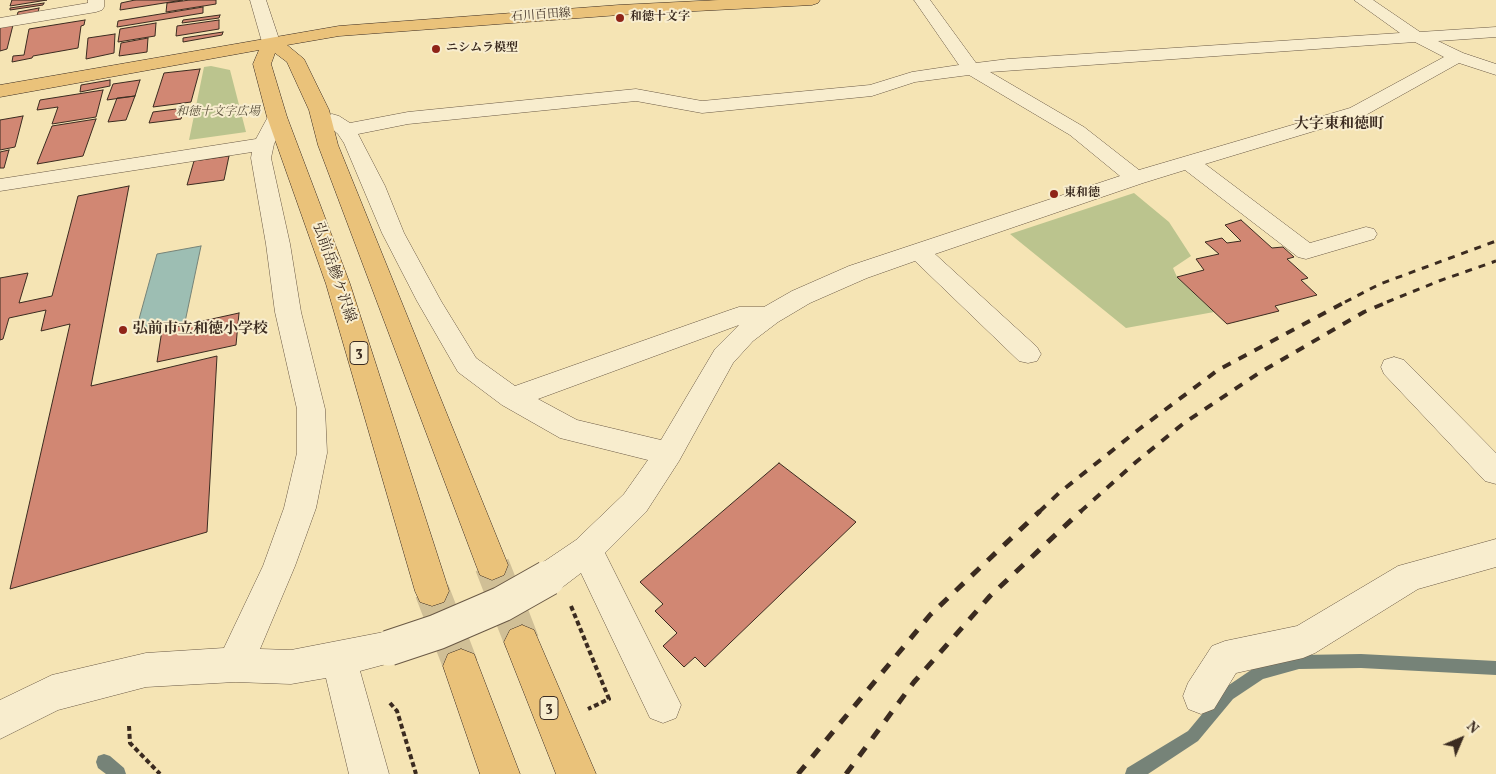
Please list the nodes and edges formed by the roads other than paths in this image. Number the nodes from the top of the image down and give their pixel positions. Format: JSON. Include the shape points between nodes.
{"nodes":[{"id":1,"x":96,"y":0,"type":"edge"},
{"id":2,"x":258,"y":0,"type":"edge"},
{"id":3,"x":812,"y":0,"type":"edge"},
{"id":4,"x":922,"y":0,"type":"edge"},
{"id":5,"x":1362,"y":0,"type":"edge"},
{"id":6,"x":0,"y":23,"type":"edge"},
{"id":7,"x":1496,"y":32,"type":"edge"},
{"id":8,"x":1415,"y":36,"type":"junction"},
{"id":9,"x":270,"y":42,"type":"junction"},
{"id":10,"x":1457,"y":57,"type":"junction"},
{"id":11,"x":970,"y":68,"type":"junction"},
{"id":12,"x":1496,"y":70,"type":"edge"},
{"id":13,"x":0,"y":91,"type":"edge"},
{"id":14,"x":319,"y":110,"type":"junction"},
{"id":15,"x":277,"y":117,"type":"junction"},
{"id":16,"x":346,"y":130,"type":"junction"},
{"id":17,"x":264,"y":144,"type":"junction"},
{"id":18,"x":1188,"y":162,"type":"junction"},
{"id":19,"x":1135,"y":178,"type":"junction"},
{"id":20,"x":0,"y":185,"type":"edge"},
{"id":21,"x":1366,"y":234,"type":"dead end"},
{"id":22,"x":918,"y":251,"type":"junction"},
{"id":23,"x":769,"y":316,"type":"junction"},
{"id":24,"x":1028,"y":354,"type":"dead end"},
{"id":25,"x":1394,"y":367,"type":"dead end"},
{"id":26,"x":512,"y":398,"type":"junction"},
{"id":27,"x":669,"y":453,"type":"junction"},
{"id":28,"x":1496,"y":472,"type":"edge"},
{"id":29,"x":587,"y":550,"type":"junction"},
{"id":30,"x":1496,"y":553,"type":"edge"},
{"id":31,"x":492,"y":565,"type":"tunnel mouth"},
{"id":32,"x":432,"y":591,"type":"tunnel mouth"},
{"id":33,"x":522,"y":642,"type":"tunnel mouth"},
{"id":34,"x":339,"y":659,"type":"junction"},
{"id":35,"x":235,"y":666,"type":"junction"},
{"id":36,"x":461,"y":666,"type":"tunnel mouth"},
{"id":37,"x":1201,"y":696,"type":"dead end"},
{"id":38,"x":663,"y":706,"type":"dead end"},
{"id":39,"x":0,"y":720,"type":"edge"},
{"id":40,"x":369,"y":774,"type":"edge"},
{"id":41,"x":500,"y":774,"type":"edge"},
{"id":42,"x":576,"y":774,"type":"edge"}],
"edges":[{"from":1,"to":6,"type":"street","via":[[96,7]]},
{"from":2,"to":9,"type":"street"},
{"from":3,"to":9,"type":"main road","name":"石川百田線","via":[[346,30]]},
{"from":4,"to":11,"type":"street"},
{"from":5,"to":8,"type":"street"},
{"from":7,"to":8,"type":"street"},
{"from":8,"to":10,"type":"street"},
{"from":8,"to":11,"type":"street"},
{"from":9,"to":13,"type":"main road"},
{"from":9,"to":14,"type":"main road","via":[[295,59]]},
{"from":9,"to":15,"type":"main road","name":"弘前岳鰺ケ沢線","number":"3","via":[[262,64]]},
{"from":10,"to":12,"type":"street"},
{"from":10,"to":18,"type":"street","via":[[1356,112]]},
{"from":11,"to":16,"type":"street","via":[[912,77],[872,90],[853,92],[702,107],[636,95],[408,118]]},
{"from":11,"to":19,"type":"street","via":[[1077,131]]},
{"from":14,"to":16,"type":"street"},
{"from":14,"to":31,"type":"main road","via":[[328,145]]},
{"from":15,"to":17,"type":"street"},
{"from":15,"to":32,"type":"main road","name":"弘前岳鰺ケ沢線","number":"3","via":[[338,284]]},
{"from":16,"to":26,"type":"street","via":[[402,250],[467,365]]},
{"from":17,"to":20,"type":"street"},
{"from":17,"to":35,"type":"street","via":[[260,158],[262,174],[278,244],[288,312],[311,409],[312,453],[300,508]]},
{"from":18,"to":19,"type":"street"},
{"from":18,"to":21,"type":"street","via":[[1306,252]]},
{"from":19,"to":22,"type":"street"},
{"from":22,"to":23,"type":"street","via":[[824,285]]},
{"from":22,"to":24,"type":"street"},
{"from":23,"to":26,"type":"street","via":[[739,316]]},
{"from":23,"to":27,"type":"street","via":[[724,356]]},
{"from":25,"to":28,"type":"street"},
{"from":26,"to":27,"type":"street","via":[[570,430]]},
{"from":27,"to":29,"type":"street","via":[[635,503]]},
{"from":29,"to":34,"type":"street","bridge":true,"via":[[548,578],[502,604],[437,632],[389,648]]},
{"from":29,"to":38,"type":"street"},
{"from":30,"to":37,"type":"street","via":[[1410,576],[1303,641],[1225,658]]},
{"from":33,"to":42,"type":"main road","number":"3"},
{"from":34,"to":35,"type":"street","via":[[291,667]]},
{"from":34,"to":40,"type":"street"},
{"from":35,"to":39,"type":"street","via":[[146,670],[52,693]]},
{"from":36,"to":41,"type":"main road"}]}
